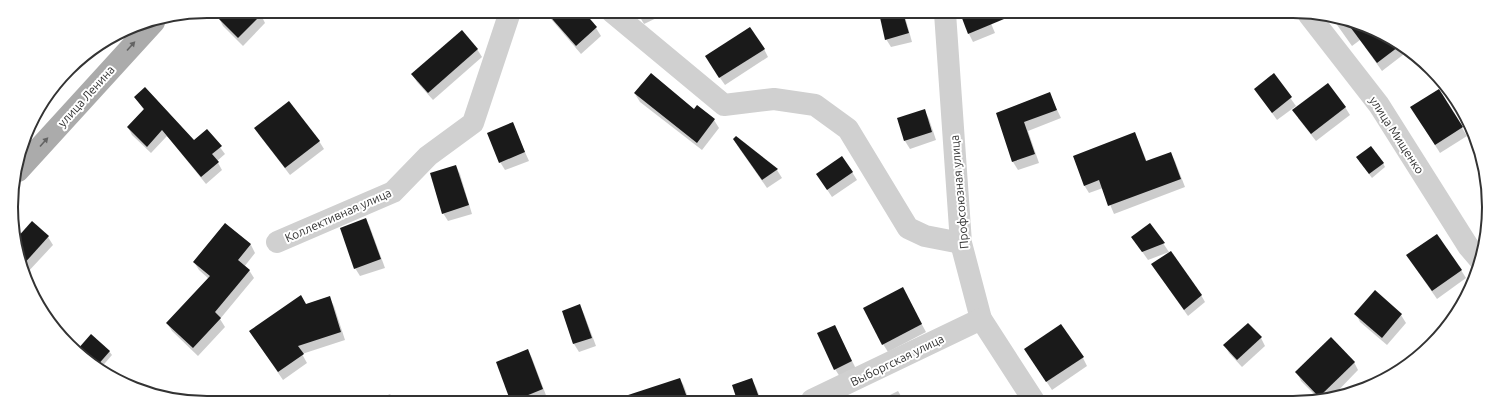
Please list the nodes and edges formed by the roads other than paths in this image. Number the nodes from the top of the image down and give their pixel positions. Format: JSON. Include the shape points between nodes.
{"nodes":[{"id":1,"x":508,"y":18,"type":"edge"},
{"id":2,"x":619,"y":18,"type":"edge"},
{"id":3,"x":945,"y":18,"type":"edge"},
{"id":4,"x":1312,"y":19,"type":"edge"},
{"id":5,"x":150,"y":27,"type":"edge"},
{"id":6,"x":23,"y":166,"type":"edge"},
{"id":7,"x":277,"y":242,"type":"dead end"},
{"id":8,"x":962,"y":243,"type":"junction"},
{"id":9,"x":1476,"y":255,"type":"edge"},
{"id":10,"x":981,"y":319,"type":"junction"},
{"id":11,"x":820,"y":396,"type":"edge"},
{"id":12,"x":1031,"y":396,"type":"edge"}],
"edges":[{"from":1,"to":7,"type":"street","name":"Коллективная улица","via":[[473,124],[428,156],[393,192]]},
{"from":2,"to":8,"type":"street","via":[[724,105],[774,99],[815,105],[848,129],[908,228],[925,236]]},
{"from":3,"to":8,"type":"street","name":"Профсоюзная улица"},
{"from":4,"to":9,"type":"street","name":"улица Мищенко","via":[[1379,105]]},
{"from":6,"to":5,"type":"main road","name":"улица Ленина","one_way":true},
{"from":8,"to":10,"type":"street","name":"Профсоюзная улица"},
{"from":10,"to":11,"type":"street","name":"Выборгская улица"},
{"from":10,"to":12,"type":"street","name":"Профсоюзная улица"}]}
